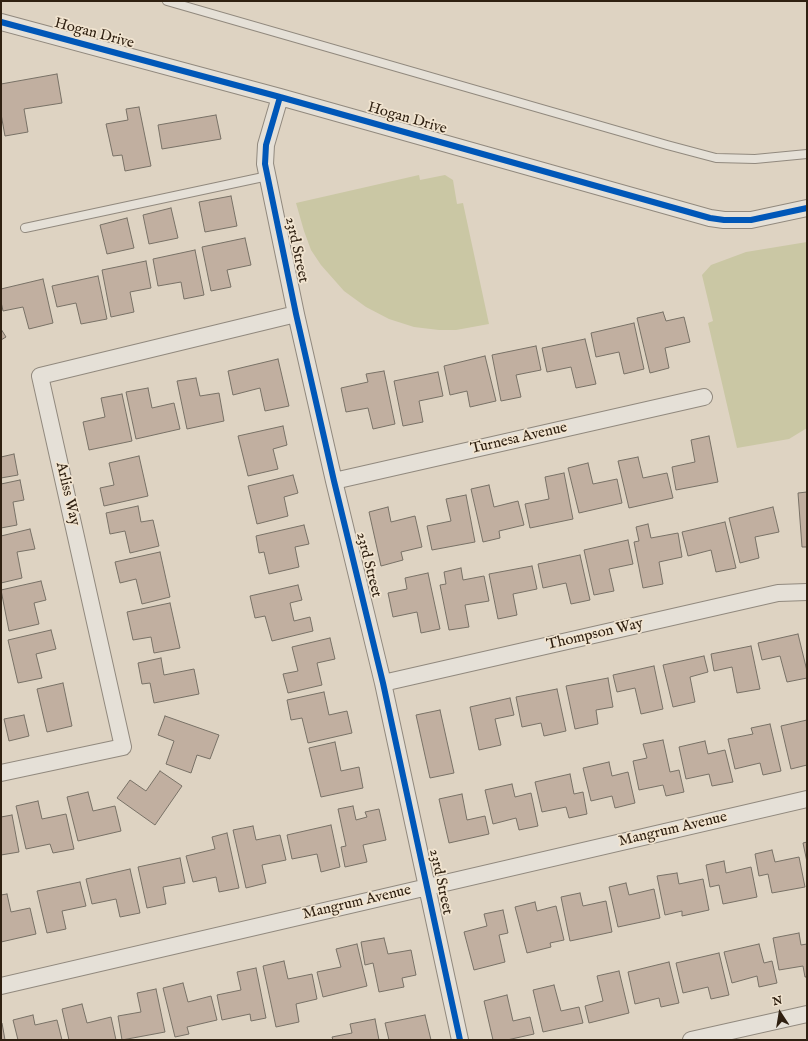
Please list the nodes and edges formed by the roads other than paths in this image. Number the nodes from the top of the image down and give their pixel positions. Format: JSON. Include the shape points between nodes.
{"nodes":[{"id":1,"x":167,"y":1,"type":"edge"},
{"id":2,"x":1,"y":22,"type":"edge"},
{"id":3,"x":280,"y":97,"type":"junction"},
{"id":4,"x":807,"y":154,"type":"edge"},
{"id":5,"x":268,"y":176,"type":"junction"},
{"id":6,"x":807,"y":208,"type":"edge"},
{"id":7,"x":25,"y":228,"type":"dead end"},
{"id":8,"x":296,"y":314,"type":"junction"},
{"id":9,"x":704,"y":397,"type":"dead end"},
{"id":10,"x":334,"y":481,"type":"junction"},
{"id":11,"x":807,"y":592,"type":"edge"},
{"id":12,"x":383,"y":683,"type":"junction"},
{"id":13,"x":1,"y":773,"type":"edge"},
{"id":14,"x":807,"y":799,"type":"edge"},
{"id":15,"x":428,"y":886,"type":"junction"},
{"id":16,"x":1,"y":986,"type":"edge"},
{"id":17,"x":807,"y":1014,"type":"edge"},
{"id":18,"x":460,"y":1040,"type":"edge"},
{"id":19,"x":691,"y":1040,"type":"edge"}],
"edges":[{"from":1,"to":4,"type":"lane","via":[[716,158],[755,159]]},
{"from":2,"to":3,"type":"street","name":"Hogan Drive"},
{"from":3,"to":5,"type":"street","name":"23rd Street","via":[[266,145],[265,164]]},
{"from":3,"to":6,"type":"street","name":"Hogan Drive","via":[[710,218],[751,220]]},
{"from":5,"to":7,"type":"lane"},
{"from":5,"to":8,"type":"street","name":"23rd Street"},
{"from":8,"to":10,"type":"street","name":"23rd Street"},
{"from":8,"to":13,"type":"street","name":"Arliss Way","via":[[40,376],[123,747]]},
{"from":9,"to":10,"type":"street","name":"Turnesa Avenue"},
{"from":10,"to":12,"type":"street","name":"23rd Street"},
{"from":11,"to":12,"type":"street","name":"Thompson Way","via":[[778,593]]},
{"from":12,"to":15,"type":"street","name":"23rd Street"},
{"from":14,"to":15,"type":"street","name":"Mangrum Avenue"},
{"from":15,"to":16,"type":"street","name":"Mangrum Avenue"},
{"from":15,"to":18,"type":"street","name":"23rd Street"},
{"from":17,"to":19,"type":"street"}]}
